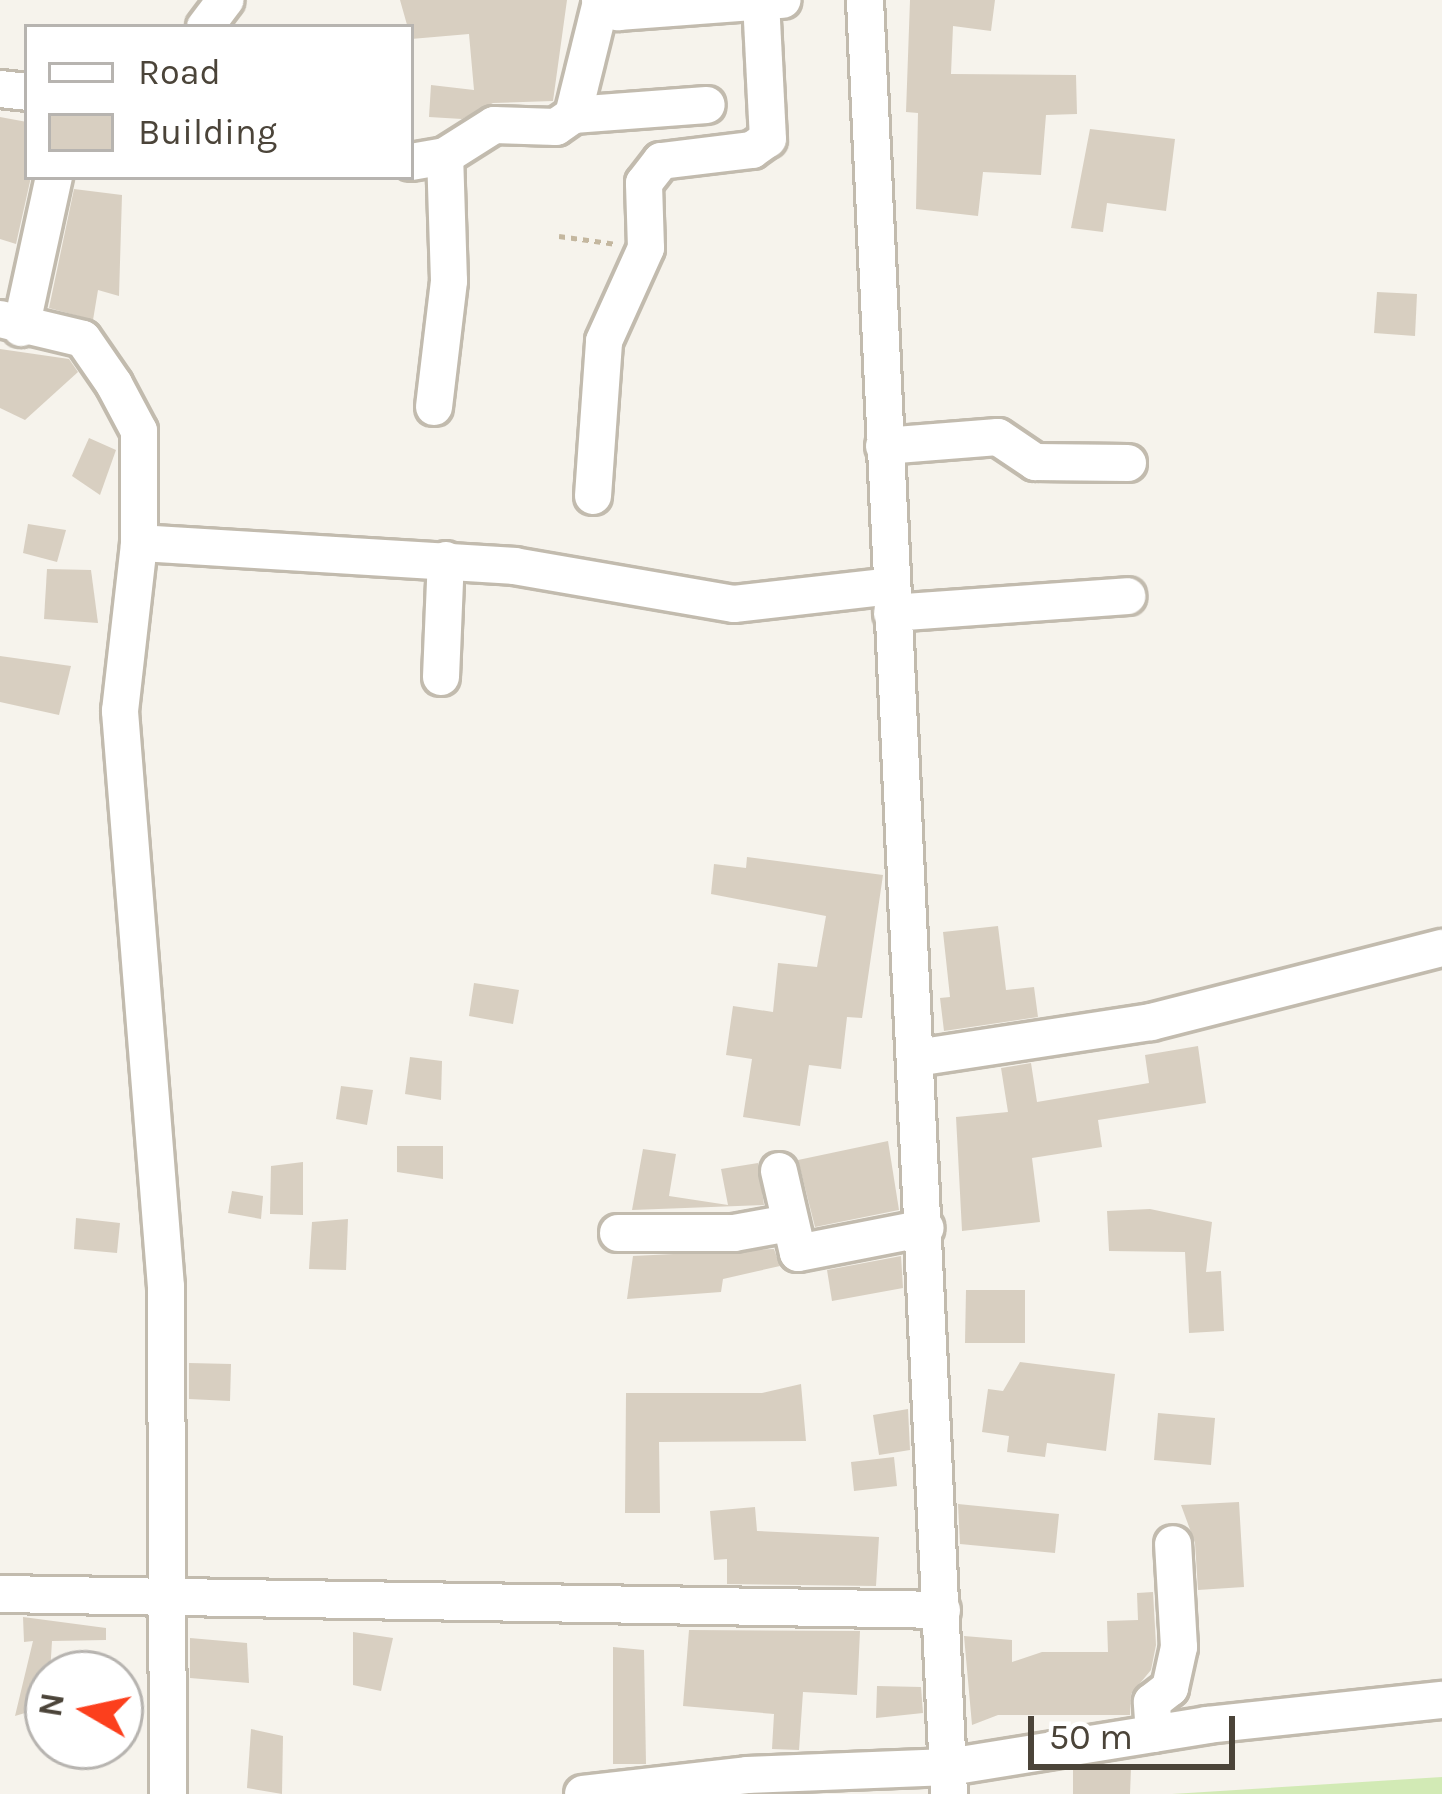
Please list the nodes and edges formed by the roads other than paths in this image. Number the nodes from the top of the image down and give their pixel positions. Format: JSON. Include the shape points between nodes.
{"nodes":[{"id":1,"x":783,"y":0,"type":"edge"},
{"id":2,"x":865,"y":0,"type":"edge"},
{"id":3,"x":761,"y":1,"type":"edge"},
{"id":4,"x":600,"y":3,"type":"edge"},
{"id":5,"x":706,"y":105,"type":"dead end"},
{"id":6,"x":573,"y":115,"type":"junction"},
{"id":7,"x":428,"y":159,"type":"edge"},
{"id":8,"x":53,"y":180,"type":"edge"},
{"id":9,"x":10,"y":324,"type":"edge"},
{"id":10,"x":434,"y":407,"type":"dead end"},
{"id":11,"x":884,"y":446,"type":"junction"},
{"id":12,"x":1128,"y":463,"type":"dead end"},
{"id":13,"x":593,"y":496,"type":"dead end"},
{"id":14,"x":139,"y":543,"type":"junction"},
{"id":15,"x":446,"y":560,"type":"junction"},
{"id":16,"x":1126,"y":596,"type":"dead end"},
{"id":17,"x":891,"y":599,"type":"junction"},
{"id":18,"x":441,"y":677,"type":"dead end"},
{"id":19,"x":1442,"y":948,"type":"edge"},
{"id":20,"x":916,"y":1058,"type":"junction"},
{"id":21,"x":779,"y":1171,"type":"dead end"},
{"id":22,"x":789,"y":1223,"type":"junction"},
{"id":23,"x":926,"y":1228,"type":"junction"},
{"id":24,"x":618,"y":1233,"type":"dead end"},
{"id":25,"x":1173,"y":1544,"type":"dead end"},
{"id":26,"x":0,"y":1594,"type":"edge"},
{"id":27,"x":166,"y":1598,"type":"junction"},
{"id":28,"x":942,"y":1610,"type":"junction"},
{"id":29,"x":1442,"y":1700,"type":"edge"},
{"id":30,"x":1154,"y":1734,"type":"junction"},
{"id":31,"x":949,"y":1781,"type":"edge"},
{"id":32,"x":168,"y":1794,"type":"edge"},
{"id":33,"x":583,"y":1794,"type":"edge"}],
"edges":[{"from":1,"to":3,"type":"street"},
{"from":2,"to":11,"type":"street"},
{"from":3,"to":4,"type":"street","via":[[618,12]]},
{"from":3,"to":13,"type":"street","via":[[768,140],[752,150],[674,158],[649,171],[646,248],[604,341]]},
{"from":4,"to":6,"type":"street"},
{"from":5,"to":6,"type":"street"},
{"from":6,"to":7,"type":"street","via":[[556,127],[494,125]]},
{"from":7,"to":10,"type":"street","via":[[448,281]]},
{"from":8,"to":9,"type":"street"},
{"from":9,"to":14,"type":"street","via":[[82,339],[122,399],[140,431]]},
{"from":11,"to":12,"type":"street","via":[[998,437],[1035,462]]},
{"from":11,"to":17,"type":"street"},
{"from":14,"to":15,"type":"street"},
{"from":14,"to":27,"type":"street","via":[[119,711],[166,1287]]},
{"from":15,"to":17,"type":"street","via":[[734,604]]},
{"from":15,"to":18,"type":"street"},
{"from":16,"to":17,"type":"street"},
{"from":17,"to":20,"type":"street"},
{"from":19,"to":20,"type":"street","via":[[1151,1022]]},
{"from":20,"to":23,"type":"street"},
{"from":21,"to":22,"type":"street"},
{"from":22,"to":23,"type":"street","via":[[798,1253]]},
{"from":22,"to":24,"type":"street","via":[[710,1235]]},
{"from":23,"to":28,"type":"street"},
{"from":25,"to":30,"type":"street","via":[[1179,1647],[1170,1688],[1153,1702]]},
{"from":26,"to":27,"type":"street"},
{"from":27,"to":28,"type":"street"},
{"from":27,"to":32,"type":"street"},
{"from":28,"to":31,"type":"street"},
{"from":29,"to":30,"type":"street"},
{"from":30,"to":31,"type":"street"},
{"from":31,"to":33,"type":"street","via":[[747,1775]]}]}
